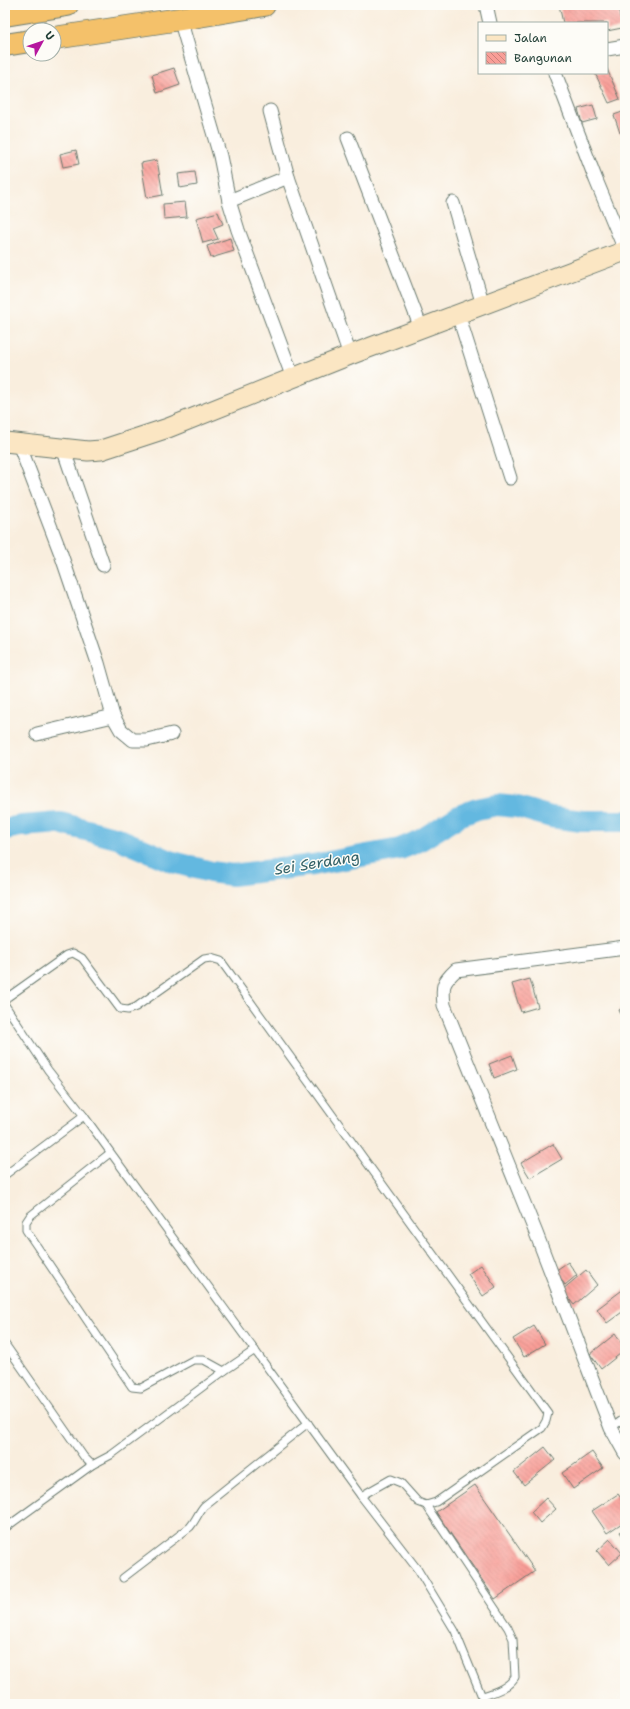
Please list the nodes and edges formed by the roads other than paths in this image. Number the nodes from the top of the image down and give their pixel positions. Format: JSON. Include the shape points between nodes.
{"nodes":[{"id":1,"x":67,"y":5,"type":"edge"},
{"id":2,"x":264,"y":5,"type":"edge"},
{"id":3,"x":486,"y":5,"type":"edge"},
{"id":4,"x":5,"y":15,"type":"edge"},
{"id":5,"x":180,"y":19,"type":"junction"},
{"id":6,"x":490,"y":22,"type":"edge"},
{"id":7,"x":62,"y":37,"type":"edge"},
{"id":8,"x":22,"y":42,"type":"edge"},
{"id":9,"x":5,"y":45,"type":"edge"},
{"id":10,"x":625,"y":46,"type":"edge"},
{"id":11,"x":608,"y":49,"type":"edge"},
{"id":12,"x":555,"y":74,"type":"edge"},
{"id":13,"x":270,"y":111,"type":"dead end"},
{"id":14,"x":348,"y":138,"type":"dead end"},
{"id":15,"x":288,"y":177,"type":"junction"},
{"id":16,"x":229,"y":201,"type":"junction"},
{"id":17,"x":453,"y":202,"type":"dead end"},
{"id":18,"x":625,"y":250,"type":"edge"},
{"id":19,"x":483,"y":305,"type":"junction"},
{"id":20,"x":458,"y":314,"type":"junction"},
{"id":21,"x":421,"y":328,"type":"junction"},
{"id":22,"x":350,"y":355,"type":"junction"},
{"id":23,"x":293,"y":378,"type":"junction"},
{"id":24,"x":12,"y":443,"type":"edge"},
{"id":25,"x":62,"y":448,"type":"junction"},
{"id":26,"x":510,"y":478,"type":"dead end"},
{"id":27,"x":103,"y":565,"type":"dead end"},
{"id":28,"x":113,"y":716,"type":"junction"},
{"id":29,"x":38,"y":734,"type":"dead end"},
{"id":30,"x":172,"y":734,"type":"dead end"},
{"id":31,"x":625,"y":948,"type":"edge"},
{"id":32,"x":5,"y":999,"type":"edge"},
{"id":33,"x":5,"y":1005,"type":"edge"},
{"id":34,"x":84,"y":1116,"type":"junction"},
{"id":35,"x":110,"y":1153,"type":"junction"},
{"id":36,"x":5,"y":1175,"type":"edge"},
{"id":37,"x":5,"y":1344,"type":"edge"},
{"id":38,"x":255,"y":1350,"type":"junction"},
{"id":39,"x":224,"y":1371,"type":"junction"},
{"id":40,"x":625,"y":1418,"type":"edge"},
{"id":41,"x":308,"y":1423,"type":"junction"},
{"id":42,"x":611,"y":1428,"type":"junction"},
{"id":43,"x":625,"y":1452,"type":"edge"},
{"id":44,"x":92,"y":1465,"type":"junction"},
{"id":45,"x":361,"y":1496,"type":"junction"},
{"id":46,"x":426,"y":1505,"type":"junction"},
{"id":47,"x":5,"y":1528,"type":"edge"},
{"id":48,"x":123,"y":1578,"type":"dead end"},
{"id":49,"x":484,"y":1700,"type":"edge"}],
"edges":[{"from":1,"to":4,"type":"highway"},
{"from":2,"to":5,"type":"highway"},
{"from":3,"to":6,"type":"street"},
{"from":5,"to":7,"type":"highway"},
{"from":5,"to":16,"type":"street","via":[[220,156]]},
{"from":8,"to":9,"type":"highway"},
{"from":10,"to":11,"type":"street"},
{"from":12,"to":18,"type":"street"},
{"from":13,"to":15,"type":"street"},
{"from":14,"to":21,"type":"street"},
{"from":15,"to":16,"type":"street"},
{"from":15,"to":22,"type":"street"},
{"from":16,"to":23,"type":"street"},
{"from":17,"to":19,"type":"street"},
{"from":18,"to":19,"type":"street"},
{"from":19,"to":20,"type":"street"},
{"from":20,"to":21,"type":"street"},
{"from":20,"to":26,"type":"street"},
{"from":21,"to":22,"type":"street"},
{"from":22,"to":23,"type":"street"},
{"from":23,"to":25,"type":"street","via":[[124,444],[88,451]]},
{"from":24,"to":25,"type":"street"},
{"from":24,"to":28,"type":"street","via":[[61,554]]},
{"from":25,"to":27,"type":"street"},
{"from":28,"to":29,"type":"street"},
{"from":28,"to":30,"type":"street","via":[[121,730],[133,740],[147,740]]},
{"from":31,"to":42,"type":"street","via":[[456,970],[445,980],[442,988],[444,1004]]},
{"from":32,"to":46,"type":"lane","via":[[73,953],[82,958],[120,1009],[128,1010],[204,959],[221,961],[548,1413],[542,1428],[436,1502]]},
{"from":33,"to":34,"type":"lane","via":[[48,1070]]},
{"from":34,"to":35,"type":"lane"},
{"from":34,"to":36,"type":"lane"},
{"from":35,"to":38,"type":"lane"},
{"from":35,"to":39,"type":"lane","via":[[30,1216],[26,1222],[26,1230],[132,1387],[141,1388],[193,1360],[204,1360]]},
{"from":37,"to":44,"type":"lane"},
{"from":38,"to":39,"type":"lane"},
{"from":38,"to":41,"type":"lane"},
{"from":39,"to":44,"type":"lane","via":[[111,1455]]},
{"from":40,"to":42,"type":"lane"},
{"from":41,"to":45,"type":"lane"},
{"from":41,"to":48,"type":"lane","via":[[204,1506],[190,1526]]},
{"from":42,"to":43,"type":"street"},
{"from":44,"to":47,"type":"lane"},
{"from":45,"to":46,"type":"lane","via":[[391,1479],[401,1483],[418,1502]]},
{"from":45,"to":49,"type":"lane","via":[[418,1570],[455,1631]]},
{"from":46,"to":49,"type":"lane","via":[[513,1639],[515,1677],[507,1687]]}]}
